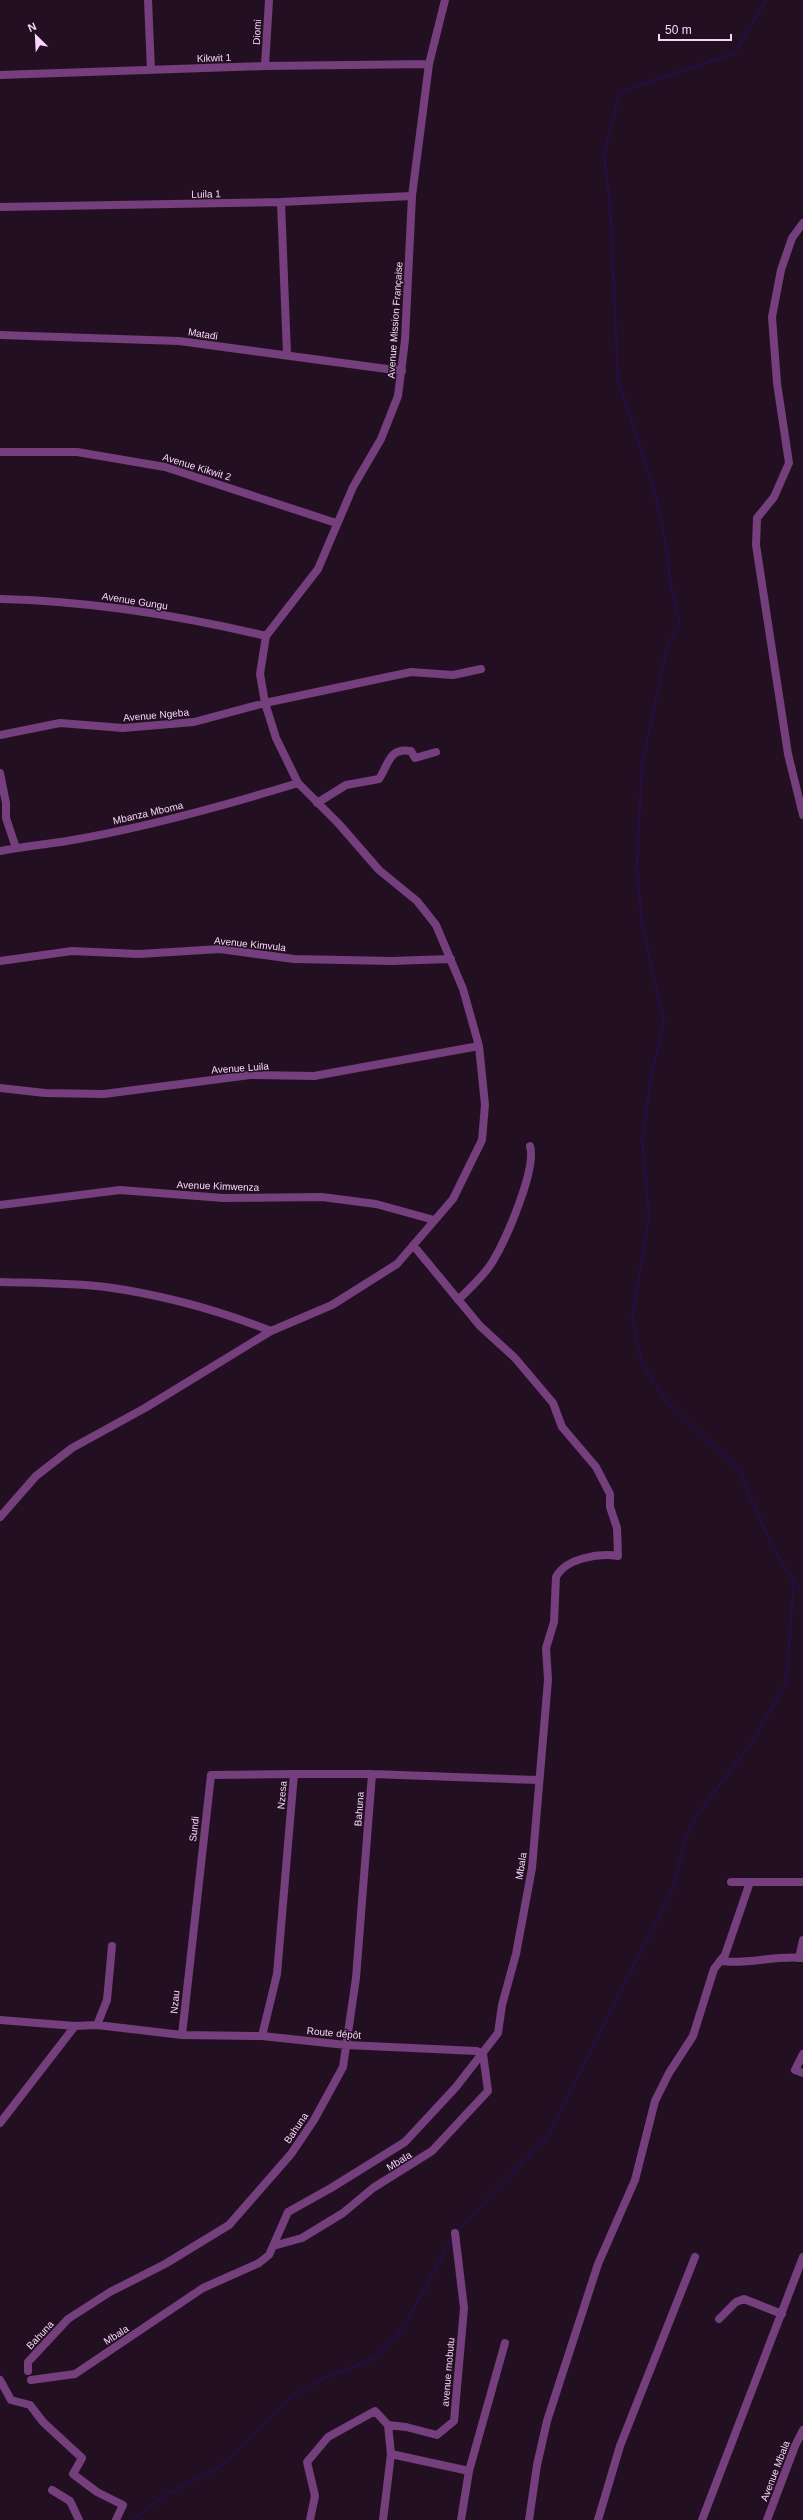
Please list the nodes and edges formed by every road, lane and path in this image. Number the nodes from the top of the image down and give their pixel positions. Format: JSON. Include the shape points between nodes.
{"nodes":[{"id":1,"x":148,"y":0,"type":"edge"},
{"id":2,"x":269,"y":0,"type":"edge"},
{"id":3,"x":445,"y":0,"type":"edge"},
{"id":4,"x":429,"y":64,"type":"junction"},
{"id":5,"x":265,"y":66,"type":"junction"},
{"id":6,"x":151,"y":70,"type":"junction"},
{"id":7,"x":0,"y":75,"type":"edge"},
{"id":8,"x":412,"y":196,"type":"junction"},
{"id":9,"x":281,"y":202,"type":"junction"},
{"id":10,"x":0,"y":206,"type":"edge"},
{"id":11,"x":803,"y":223,"type":"edge"},
{"id":12,"x":0,"y":335,"type":"edge"},
{"id":13,"x":287,"y":354,"type":"junction"},
{"id":14,"x":402,"y":371,"type":"junction"},
{"id":15,"x":0,"y":452,"type":"edge"},
{"id":16,"x":336,"y":523,"type":"junction"},
{"id":17,"x":0,"y":599,"type":"edge"},
{"id":18,"x":266,"y":636,"type":"junction"},
{"id":19,"x":481,"y":669,"type":"dead end"},
{"id":20,"x":265,"y":703,"type":"junction"},
{"id":21,"x":0,"y":735,"type":"edge"},
{"id":22,"x":436,"y":752,"type":"dead end"},
{"id":23,"x":0,"y":773,"type":"edge"},
{"id":24,"x":298,"y":783,"type":"junction"},
{"id":25,"x":317,"y":803,"type":"junction"},
{"id":26,"x":803,"y":815,"type":"edge"},
{"id":27,"x":16,"y":848,"type":"junction"},
{"id":28,"x":0,"y":850,"type":"edge"},
{"id":29,"x":451,"y":959,"type":"junction"},
{"id":30,"x":0,"y":961,"type":"edge"},
{"id":31,"x":479,"y":1046,"type":"junction"},
{"id":32,"x":0,"y":1088,"type":"edge"},
{"id":33,"x":530,"y":1146,"type":"dead end"},
{"id":34,"x":0,"y":1205,"type":"edge"},
{"id":35,"x":434,"y":1220,"type":"junction"},
{"id":36,"x":413,"y":1245,"type":"junction"},
{"id":37,"x":0,"y":1282,"type":"edge"},
{"id":38,"x":458,"y":1300,"type":"junction"},
{"id":39,"x":271,"y":1331,"type":"junction"},
{"id":40,"x":0,"y":1517,"type":"edge"},
{"id":41,"x":294,"y":1774,"type":"junction"},
{"id":42,"x":372,"y":1774,"type":"junction"},
{"id":43,"x":538,"y":1780,"type":"junction"},
{"id":44,"x":731,"y":1882,"type":"dead end"},
{"id":45,"x":750,"y":1882,"type":"junction"},
{"id":46,"x":803,"y":1882,"type":"edge"},
{"id":47,"x":198,"y":1885,"type":"joint"},
{"id":48,"x":803,"y":1940,"type":"edge"},
{"id":49,"x":112,"y":1946,"type":"dead end"},
{"id":50,"x":801,"y":1958,"type":"edge"},
{"id":51,"x":720,"y":1961,"type":"junction"},
{"id":52,"x":0,"y":2020,"type":"edge"},
{"id":53,"x":96,"y":2025,"type":"junction"},
{"id":54,"x":75,"y":2026,"type":"junction"},
{"id":55,"x":182,"y":2035,"type":"junction"},
{"id":56,"x":262,"y":2036,"type":"junction"},
{"id":57,"x":346,"y":2045,"type":"junction"},
{"id":58,"x":483,"y":2054,"type":"junction"},
{"id":59,"x":803,"y":2054,"type":"edge"},
{"id":60,"x":803,"y":2072,"type":"edge"},
{"id":61,"x":0,"y":2123,"type":"edge"},
{"id":62,"x":455,"y":2233,"type":"dead end"},
{"id":63,"x":274,"y":2246,"type":"junction"},
{"id":64,"x":695,"y":2257,"type":"dead end"},
{"id":65,"x":803,"y":2257,"type":"edge"},
{"id":66,"x":782,"y":2314,"type":"junction"},
{"id":67,"x":719,"y":2319,"type":"dead end"},
{"id":68,"x":506,"y":2344,"type":"dead end"},
{"id":69,"x":28,"y":2371,"type":"dead end"},
{"id":70,"x":0,"y":2380,"type":"edge"},
{"id":71,"x":31,"y":2380,"type":"dead end"},
{"id":72,"x":388,"y":2425,"type":"junction"},
{"id":73,"x":803,"y":2430,"type":"edge"},
{"id":74,"x":391,"y":2454,"type":"junction"},
{"id":75,"x":469,"y":2471,"type":"junction"},
{"id":76,"x":52,"y":2490,"type":"dead end"},
{"id":77,"x":79,"y":2520,"type":"edge"},
{"id":78,"x":116,"y":2520,"type":"edge"},
{"id":79,"x":310,"y":2520,"type":"edge"},
{"id":80,"x":383,"y":2520,"type":"edge"},
{"id":81,"x":461,"y":2520,"type":"edge"},
{"id":82,"x":529,"y":2520,"type":"edge"},
{"id":83,"x":598,"y":2520,"type":"edge"},
{"id":84,"x":702,"y":2520,"type":"edge"},
{"id":85,"x":767,"y":2520,"type":"edge"}],
"edges":[{"from":1,"to":6,"type":"street"},
{"from":2,"to":5,"type":"street","name":"Diomi"},
{"from":3,"to":4,"type":"street","name":"Avenue Mission Française"},
{"from":4,"to":5,"type":"street","name":"Kikwit 1"},
{"from":4,"to":8,"type":"street","name":"Avenue Mission Française"},
{"from":5,"to":6,"type":"street","name":"Kikwit 1"},
{"from":6,"to":7,"type":"street","name":"Kikwit 1"},
{"from":8,"to":9,"type":"street","name":"Luila 1"},
{"from":8,"to":14,"type":"street","name":"Avenue Mission Française"},
{"from":9,"to":10,"type":"street","name":"Luila 1"},
{"from":9,"to":13,"type":"street"},
{"from":11,"to":26,"type":"street","via":[[792,238],[781,270],[772,317],[777,383],[789,463],[774,497],[762,511],[755,526],[786,747]]},
{"from":12,"to":13,"type":"street","name":"Matadi","via":[[179,341]]},
{"from":13,"to":14,"type":"street","name":"Matadi"},
{"from":14,"to":16,"type":"street","name":"Avenue Mission Française","via":[[398,396],[381,439],[353,487]]},
{"from":15,"to":16,"type":"street","name":"Avenue Kikwit 2","via":[[77,452],[165,466]]},
{"from":16,"to":18,"type":"street","name":"Avenue Mission Française","via":[[318,569]]},
{"from":17,"to":18,"type":"street","name":"Avenue Gungu","via":[[61,600],[132,610]]},
{"from":18,"to":20,"type":"street","name":"Avenue Mission Française","via":[[260,668]]},
{"from":19,"to":20,"type":"street","name":"Avenue Ngeba","via":[[453,675],[411,672]]},
{"from":20,"to":21,"type":"street","name":"Avenue Ngeba","via":[[194,722],[123,728],[60,723]]},
{"from":20,"to":24,"type":"street","name":"Avenue Mission Française","via":[[276,738]]},
{"from":22,"to":25,"type":"street","via":[[415,758],[411,751],[402,750],[393,754],[379,779],[346,785]]},
{"from":23,"to":27,"type":"street","via":[[6,818]]},
{"from":24,"to":25,"type":"street","name":"Avenue Mission Française"},
{"from":24,"to":27,"type":"street","name":"Mbanza Mboma","via":[[212,808],[140,825],[61,842]]},
{"from":25,"to":29,"type":"street","name":"Avenue Mission Française","via":[[379,870],[417,901],[436,925]]},
{"from":27,"to":28,"type":"street","name":"Mbanza Mboma"},
{"from":29,"to":30,"type":"street","name":"Avenue Kimvula","via":[[392,962],[294,959],[220,949],[139,954],[72,951]]},
{"from":29,"to":31,"type":"street","name":"Avenue Mission Française","via":[[463,989]]},
{"from":31,"to":32,"type":"street","name":"Avenue Luila","via":[[314,1076],[250,1075],[104,1094],[45,1093]]},
{"from":31,"to":35,"type":"street","name":"Avenue Mission Française","via":[[485,1105],[482,1140],[453,1199]]},
{"from":33,"to":38,"type":"street","via":[[532,1158],[525,1185],[504,1237],[483,1274]]},
{"from":34,"to":35,"type":"street","name":"Avenue Kimwenza","via":[[120,1190],[223,1198],[322,1197],[376,1204]]},
{"from":35,"to":36,"type":"street","name":"Avenue Mission Française"},
{"from":36,"to":38,"type":"street"},
{"from":36,"to":39,"type":"street","name":"Avenue Mission Française","via":[[397,1264],[339,1301]]},
{"from":37,"to":39,"type":"street","via":[[106,1287],[179,1301],[236,1317]]},
{"from":38,"to":43,"type":"street","name":"Mbala","via":[[480,1326],[515,1358],[553,1403],[560,1424],[596,1467],[608,1489],[610,1507],[617,1528],[618,1556],[604,1555],[571,1563],[559,1571],[556,1577],[554,1622],[546,1648],[548,1680]]},
{"from":39,"to":40,"type":"street","name":"Avenue Mission Française","via":[[145,1408],[72,1448],[36,1476]]},
{"from":41,"to":42,"type":"street","name":"Nzesa"},
{"from":41,"to":47,"type":"street","name":"Sundi","via":[[210,1775]]},
{"from":41,"to":56,"type":"street","name":"Nzesa","via":[[276,1974]]},
{"from":42,"to":43,"type":"street","name":"Nzesa"},
{"from":42,"to":57,"type":"street","name":"Bahuna","via":[[356,1978]]},
{"from":43,"to":58,"type":"street","name":"Mbala","via":[[532,1868],[516,1954],[502,2005],[498,2034]]},
{"from":44,"to":45,"type":"street"},
{"from":45,"to":46,"type":"street"},
{"from":45,"to":51,"type":"street","via":[[725,1955]]},
{"from":47,"to":55,"type":"street","name":"Nzau"},
{"from":48,"to":50,"type":"street"},
{"from":49,"to":53,"type":"street","via":[[107,2000]]},
{"from":50,"to":51,"type":"street","via":[[768,1957],[736,1963]]},
{"from":51,"to":82,"type":"street","via":[[714,1969],[693,2036],[669,2073],[655,2101],[635,2180],[598,2264],[547,2421]]},
{"from":52,"to":54,"type":"street"},
{"from":53,"to":54,"type":"street"},
{"from":53,"to":55,"type":"street"},
{"from":54,"to":61,"type":"street"},
{"from":55,"to":56,"type":"street","name":"Route dépôt"},
{"from":56,"to":57,"type":"street","name":"Route dépôt"},
{"from":57,"to":58,"type":"street","name":"Route dépôt","via":[[477,2051]]},
{"from":57,"to":69,"type":"street","name":"Bahuna","via":[[342,2067],[314,2120],[291,2154],[229,2225],[165,2264],[110,2292],[68,2319],[28,2362]]},
{"from":58,"to":63,"type":"street","via":[[405,2142],[288,2212]]},
{"from":58,"to":63,"type":"street","name":"Mbala","via":[[488,2091],[432,2151],[373,2188],[336,2218],[302,2238]]},
{"from":59,"to":60,"type":"street","via":[[795,2070]]},
{"from":62,"to":72,"type":"street","name":"avenue mobutu","via":[[464,2308],[454,2421],[437,2435]]},
{"from":63,"to":71,"type":"street","name":"Mbala","via":[[269,2255],[259,2263],[203,2288],[75,2374]]},
{"from":64,"to":83,"type":"street","via":[[623,2439]]},
{"from":65,"to":66,"type":"street"},
{"from":66,"to":67,"type":"street","via":[[744,2298],[736,2302]]},
{"from":66,"to":84,"type":"street"},
{"from":68,"to":75,"type":"street"},
{"from":70,"to":78,"type":"street","via":[[11,2400],[30,2405],[43,2422],[82,2458],[72,2474],[97,2492],[123,2505]]},
{"from":72,"to":74,"type":"street"},
{"from":72,"to":79,"type":"street","via":[[375,2411],[328,2437],[307,2462],[316,2496]]},
{"from":73,"to":85,"type":"street","name":"Avenue Mbala","via":[[792,2452]]},
{"from":74,"to":75,"type":"street"},
{"from":74,"to":80,"type":"street"},
{"from":75,"to":81,"type":"street"},
{"from":76,"to":77,"type":"street","via":[[70,2501]]}]}
